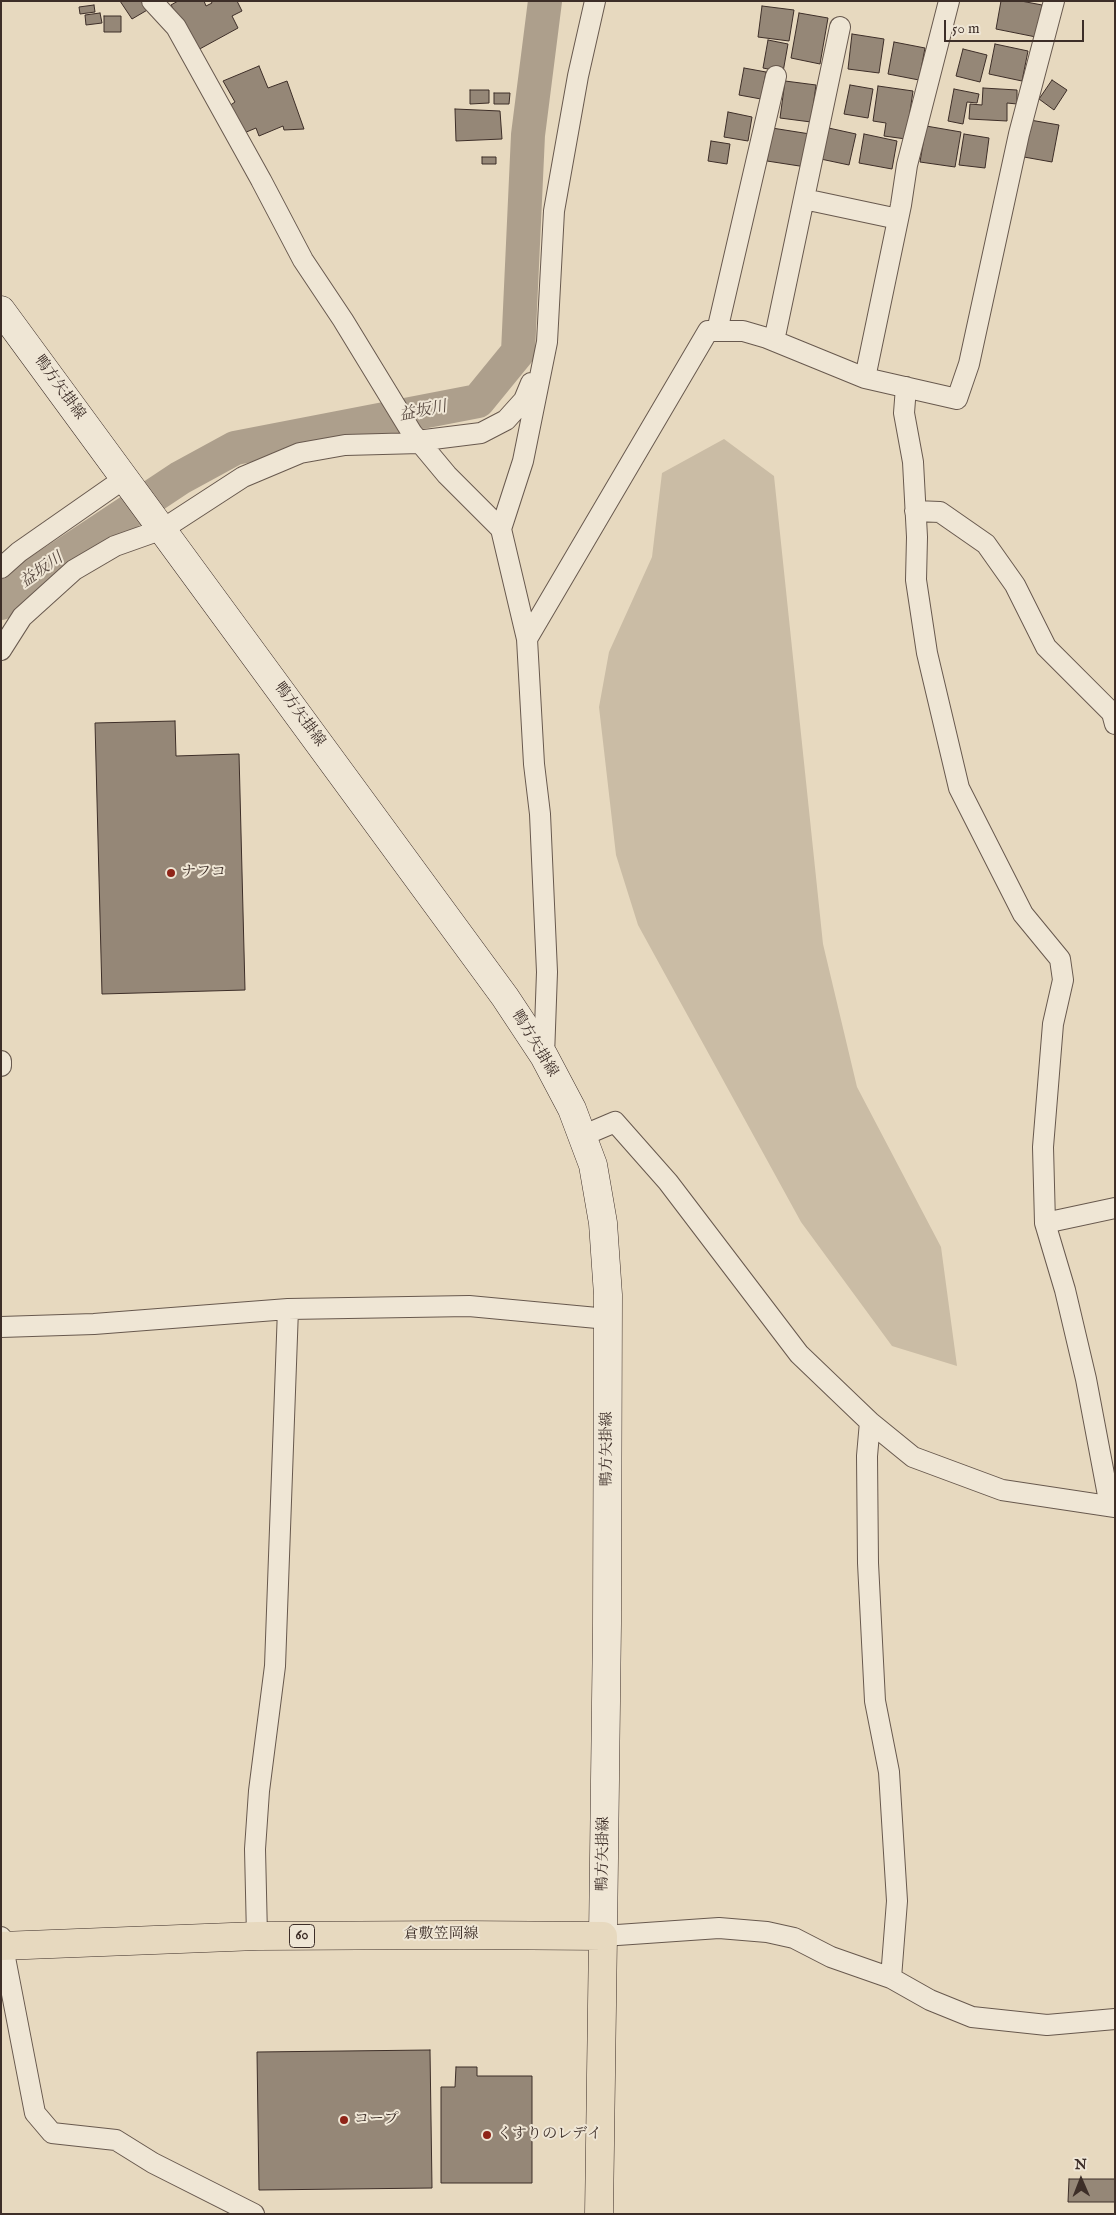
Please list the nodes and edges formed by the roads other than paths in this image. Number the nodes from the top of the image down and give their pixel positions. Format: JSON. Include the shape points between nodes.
{"nodes":[{"id":1,"x":152,"y":1,"type":"edge"},
{"id":2,"x":595,"y":1,"type":"edge"},
{"id":3,"x":949,"y":1,"type":"edge"},
{"id":4,"x":1054,"y":1,"type":"edge"},
{"id":5,"x":840,"y":27,"type":"dead end"},
{"id":6,"x":776,"y":76,"type":"dead end"},
{"id":7,"x":804,"y":199,"type":"junction"},
{"id":8,"x":898,"y":218,"type":"junction"},
{"id":9,"x":1,"y":310,"type":"edge"},
{"id":10,"x":716,"y":331,"type":"junction"},
{"id":11,"x":774,"y":341,"type":"junction"},
{"id":12,"x":547,"y":342,"type":"junction"},
{"id":13,"x":865,"y":378,"type":"junction"},
{"id":14,"x":906,"y":387,"type":"junction"},
{"id":15,"x":417,"y":439,"type":"junction"},
{"id":16,"x":130,"y":484,"type":"junction"},
{"id":17,"x":915,"y":511,"type":"junction"},
{"id":18,"x":160,"y":526,"type":"junction"},
{"id":19,"x":501,"y":529,"type":"junction"},
{"id":20,"x":1,"y":568,"type":"edge"},
{"id":21,"x":526,"y":639,"type":"junction"},
{"id":22,"x":1,"y":650,"type":"edge"},
{"id":23,"x":1115,"y":724,"type":"edge"},
{"id":24,"x":544,"y":1056,"type":"junction"},
{"id":25,"x":1,"y":1061,"type":"edge"},
{"id":26,"x":1,"y":1066,"type":"edge"},
{"id":27,"x":582,"y":1136,"type":"junction"},
{"id":28,"x":1115,"y":1208,"type":"edge"},
{"id":29,"x":1045,"y":1223,"type":"junction"},
{"id":30,"x":288,"y":1309,"type":"junction"},
{"id":31,"x":608,"y":1319,"type":"junction"},
{"id":32,"x":1,"y":1327,"type":"edge"},
{"id":33,"x":870,"y":1422,"type":"junction"},
{"id":34,"x":1112,"y":1506,"type":"edge"},
{"id":35,"x":258,"y":1936,"type":"junction"},
{"id":36,"x":602,"y":1936,"type":"junction"},
{"id":37,"x":2,"y":1943,"type":"edge"},
{"id":38,"x":891,"y":1978,"type":"junction"},
{"id":39,"x":1115,"y":2019,"type":"edge"},
{"id":40,"x":254,"y":2214,"type":"edge"},
{"id":41,"x":599,"y":2214,"type":"edge"}],
"edges":[{"from":1,"to":15,"type":"street","via":[[176,28],[303,260]]},
{"from":2,"to":12,"type":"street","via":[[554,211]]},
{"from":3,"to":8,"type":"street","via":[[907,165]]},
{"from":4,"to":14,"type":"street","via":[[1019,134],[969,364],[957,399]]},
{"from":5,"to":7,"type":"street"},
{"from":6,"to":10,"type":"street"},
{"from":7,"to":8,"type":"street"},
{"from":7,"to":11,"type":"street"},
{"from":8,"to":13,"type":"street"},
{"from":9,"to":16,"type":"main road","name":"鴨方矢掛線"},
{"from":10,"to":11,"type":"street","via":[[743,332]]},
{"from":10,"to":21,"type":"street","via":[[708,330]]},
{"from":11,"to":13,"type":"street"},
{"from":12,"to":15,"type":"street","via":[[524,400],[506,420],[481,433]]},
{"from":12,"to":19,"type":"street","via":[[524,462]]},
{"from":13,"to":14,"type":"street"},
{"from":14,"to":17,"type":"street","via":[[904,413],[913,462]]},
{"from":15,"to":18,"type":"street","via":[[345,445],[300,453],[243,477]]},
{"from":15,"to":19,"type":"street"},
{"from":16,"to":18,"type":"main road","name":"鴨方矢掛線"},
{"from":16,"to":20,"type":"street","via":[[19,552]]},
{"from":17,"to":23,"type":"street","via":[[940,512],[986,544],[1015,585],[1046,647],[1112,713]]},
{"from":17,"to":29,"type":"street","via":[[916,580],[927,653],[959,788],[1023,914],[1060,959],[1063,980],[1053,1024],[1043,1147]]},
{"from":18,"to":22,"type":"street","via":[[115,546],[74,570],[22,617]]},
{"from":18,"to":24,"type":"main road","name":"鴨方矢掛線","via":[[505,997]]},
{"from":19,"to":21,"type":"street"},
{"from":21,"to":24,"type":"street","via":[[540,814],[547,972]]},
{"from":24,"to":27,"type":"main road","name":"鴨方矢掛線","via":[[572,1109]]},
{"from":25,"to":26,"type":"street"},
{"from":27,"to":31,"type":"main road","name":"鴨方矢掛線","via":[[593,1165],[603,1224]]},
{"from":27,"to":33,"type":"street","via":[[615,1122],[668,1182],[798,1354]]},
{"from":28,"to":29,"type":"street"},
{"from":29,"to":34,"type":"street","via":[[1065,1290]]},
{"from":30,"to":31,"type":"street","via":[[469,1306]]},
{"from":30,"to":32,"type":"street","via":[[94,1324]]},
{"from":30,"to":35,"type":"street","via":[[275,1666],[255,1849]]},
{"from":31,"to":36,"type":"main road","name":"鴨方矢掛線"},
{"from":33,"to":34,"type":"street","via":[[913,1457],[1002,1490]]},
{"from":33,"to":38,"type":"street","via":[[867,1456],[868,1563],[875,1702],[889,1772],[897,1901]]},
{"from":35,"to":36,"type":"main road","name":"倉敷笠岡線","number":"60"},
{"from":35,"to":37,"type":"main road","name":"倉敷笠岡線","number":"60"},
{"from":36,"to":38,"type":"street","via":[[719,1928],[767,1932],[794,1938],[831,1957]]},
{"from":36,"to":41,"type":"main road"},
{"from":37,"to":40,"type":"street","via":[[35,2113],[52,2133],[116,2140],[154,2164]]},
{"from":38,"to":39,"type":"street","via":[[930,2000],[972,2016],[1047,2025]]}]}
